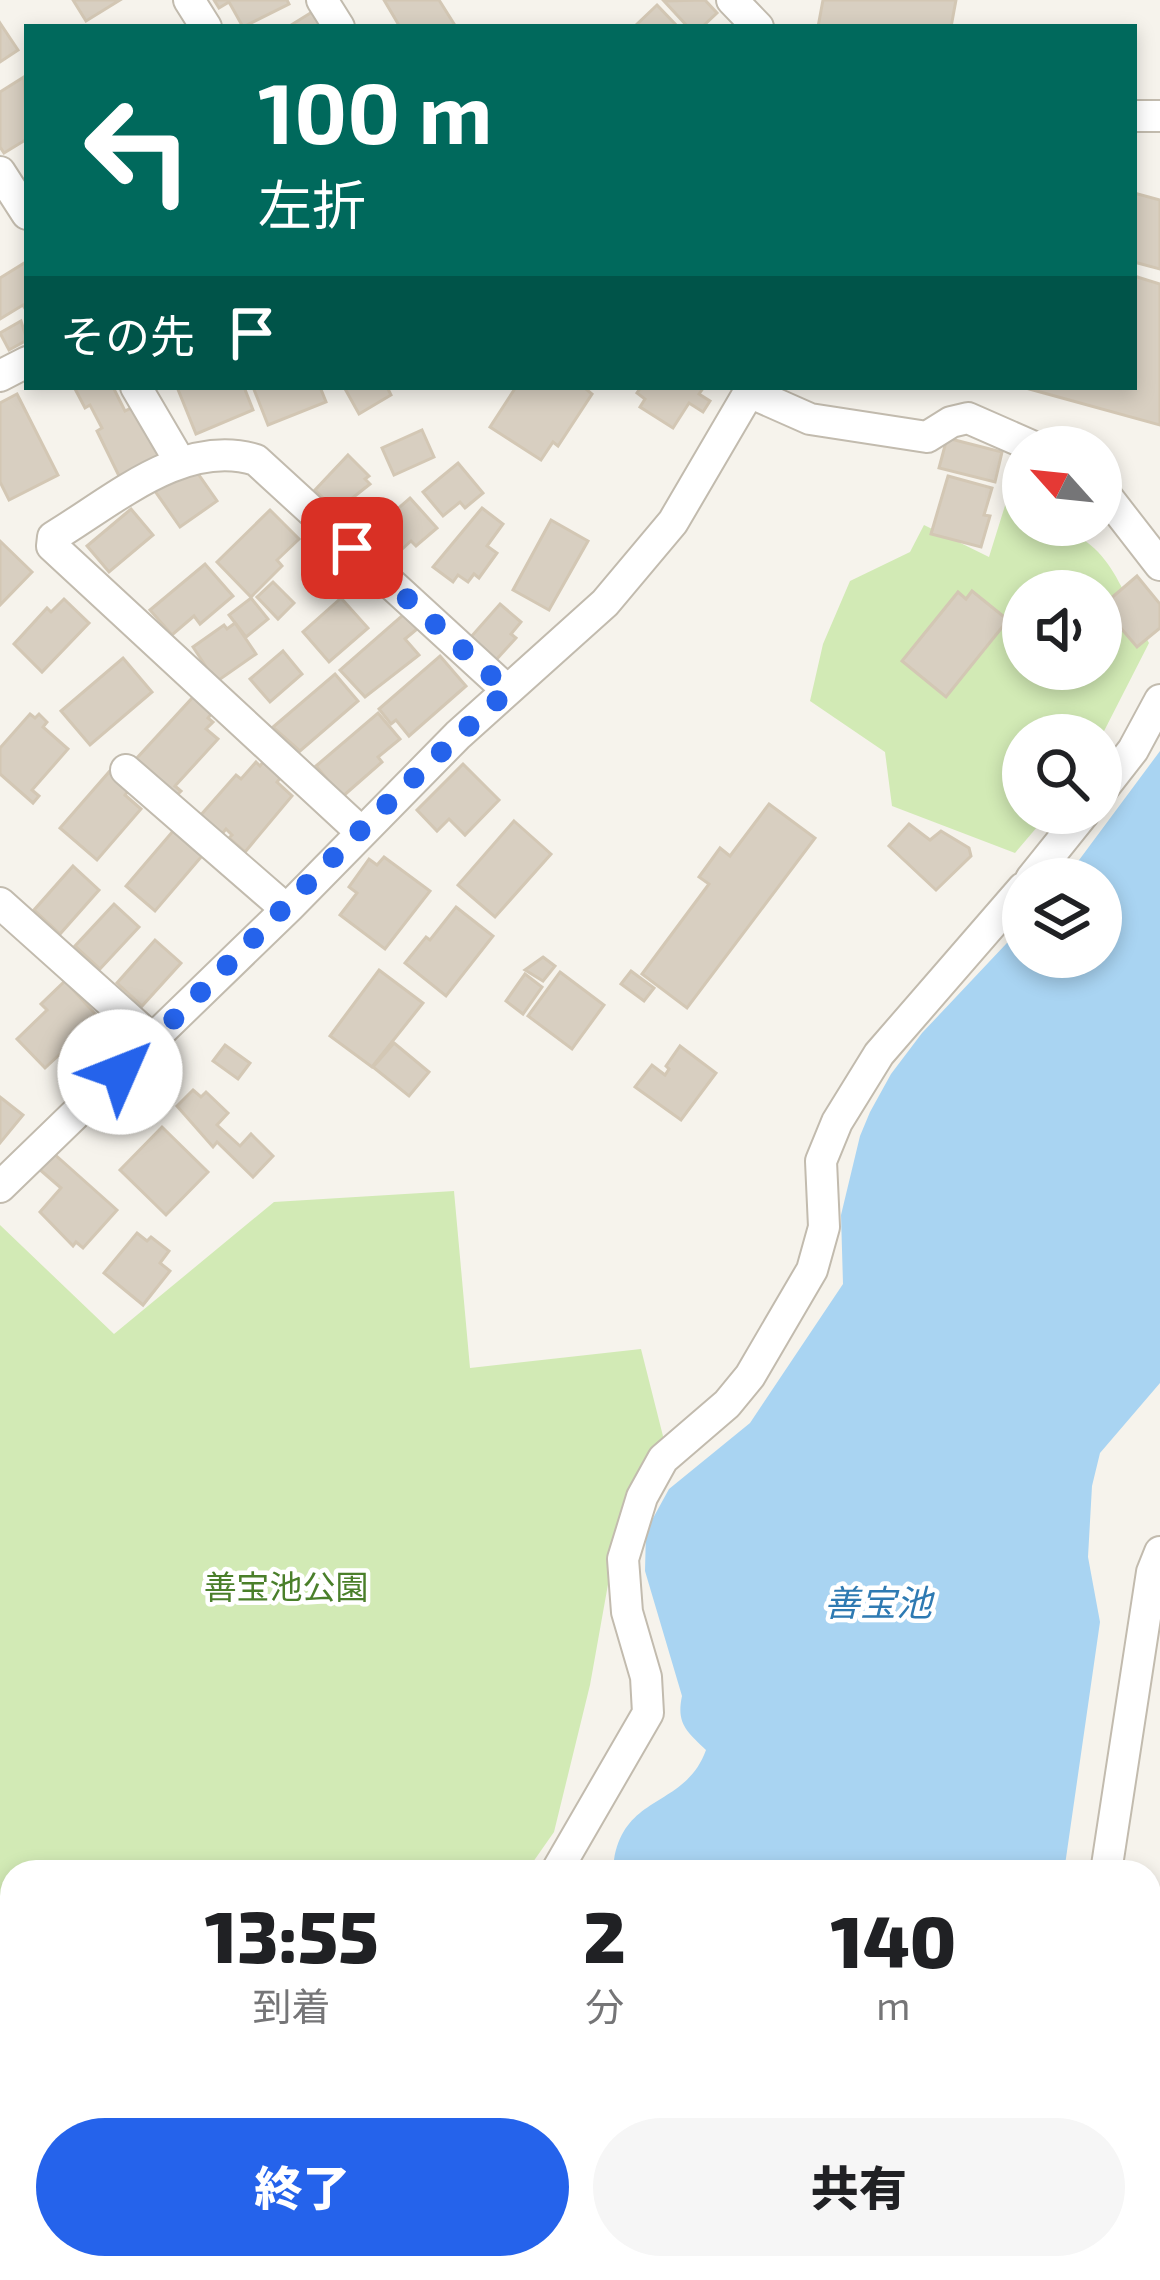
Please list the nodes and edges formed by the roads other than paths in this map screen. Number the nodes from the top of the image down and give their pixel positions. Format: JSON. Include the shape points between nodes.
{"nodes":[{"id":1,"x":732,"y":0,"type":"edge"},
{"id":2,"x":755,"y":24,"type":"edge"},
{"id":3,"x":0,"y":172,"type":"edge"},
{"id":4,"x":24,"y":209,"type":"edge"},
{"id":5,"x":138,"y":390,"type":"edge"},
{"id":6,"x":750,"y":390,"type":"edge"},
{"id":7,"x":753,"y":390,"type":"edge"},
{"id":8,"x":1002,"y":433,"type":"edge"},
{"id":9,"x":180,"y":462,"type":"junction"},
{"id":10,"x":1122,"y":516,"type":"edge"},
{"id":11,"x":1160,"y":565,"type":"edge"},
{"id":12,"x":508,"y":691,"type":"junction"},
{"id":13,"x":1160,"y":700,"type":"edge"},
{"id":14,"x":1122,"y":764,"type":"edge"},
{"id":15,"x":126,"y":770,"type":"dead end"},
{"id":16,"x":360,"y":831,"type":"junction"},
{"id":17,"x":1067,"y":834,"type":"edge"},
{"id":18,"x":1048,"y":858,"type":"edge"},
{"id":19,"x":0,"y":903,"type":"edge"},
{"id":20,"x":286,"y":909,"type":"junction"},
{"id":21,"x":1002,"y":912,"type":"edge"},
{"id":22,"x":153,"y":1040,"type":"junction"},
{"id":23,"x":0,"y":1186,"type":"edge"},
{"id":24,"x":1160,"y":1552,"type":"edge"},
{"id":25,"x":563,"y":1860,"type":"edge"},
{"id":26,"x":1108,"y":1860,"type":"edge"}],
"edges":[{"from":1,"to":2,"type":"street"},
{"from":3,"to":4,"type":"street"},
{"from":5,"to":9,"type":"street"},
{"from":6,"to":12,"type":"street","via":[[652,550]]},
{"from":7,"to":8,"type":"street","via":[[810,419],[928,436],[968,418]]},
{"from":9,"to":12,"type":"street","via":[[222,452],[260,462]]},
{"from":9,"to":16,"type":"street","via":[[53,538],[52,546]]},
{"from":10,"to":11,"type":"street"},
{"from":12,"to":16,"type":"street"},
{"from":13,"to":14,"type":"street"},
{"from":15,"to":20,"type":"street"},
{"from":16,"to":20,"type":"street"},
{"from":17,"to":18,"type":"street"},
{"from":19,"to":22,"type":"street"},
{"from":20,"to":22,"type":"street"},
{"from":21,"to":25,"type":"street","via":[[879,1054],[837,1121],[821,1161],[824,1227],[812,1270],[750,1376],[663,1459],[641,1497],[623,1559],[648,1713]]},
{"from":22,"to":23,"type":"street"},
{"from":24,"to":26,"type":"street"}]}
